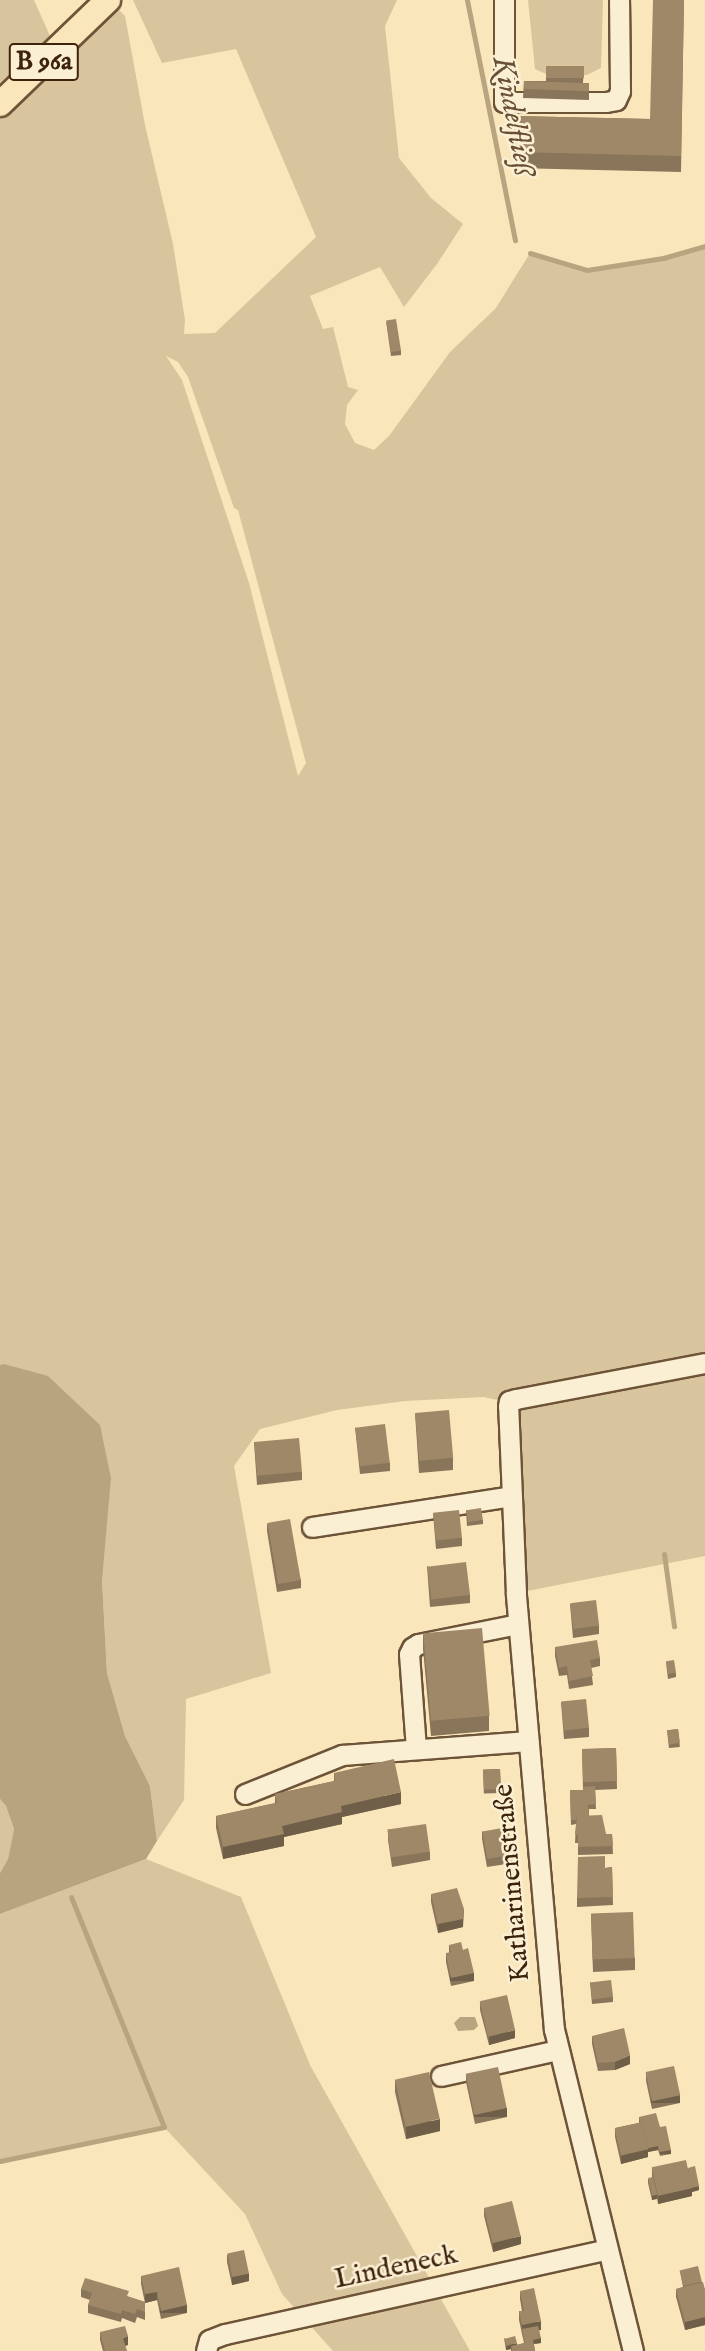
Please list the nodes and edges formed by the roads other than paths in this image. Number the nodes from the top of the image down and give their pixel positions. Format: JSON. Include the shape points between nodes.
{"nodes":[{"id":1,"x":108,"y":0,"type":"edge"},
{"id":2,"x":505,"y":0,"type":"edge"},
{"id":3,"x":619,"y":0,"type":"edge"},
{"id":4,"x":0,"y":104,"type":"edge"},
{"id":5,"x":705,"y":1363,"type":"edge"},
{"id":6,"x":512,"y":1496,"type":"junction"},
{"id":7,"x":312,"y":1527,"type":"dead end"},
{"id":8,"x":518,"y":1625,"type":"junction"},
{"id":9,"x":528,"y":1741,"type":"junction"},
{"id":10,"x":416,"y":1749,"type":"junction"},
{"id":11,"x":245,"y":1794,"type":"dead end"},
{"id":12,"x":557,"y":2050,"type":"junction"},
{"id":13,"x":441,"y":2076,"type":"dead end"},
{"id":14,"x":607,"y":2249,"type":"junction"},
{"id":15,"x":206,"y":2351,"type":"edge"},
{"id":16,"x":633,"y":2351,"type":"edge"}],
"edges":[{"from":1,"to":4,"type":"main road","number":"B 96a"},
{"from":2,"to":3,"type":"street","via":[[504,102],[606,103],[616,100],[620,91]]},
{"from":5,"to":6,"type":"street","name":"Katharinenstraße","via":[[509,1401]]},
{"from":6,"to":7,"type":"street"},
{"from":6,"to":8,"type":"street","name":"Katharinenstraße"},
{"from":8,"to":9,"type":"street","name":"Katharinenstraße"},
{"from":8,"to":10,"type":"street","via":[[412,1648]]},
{"from":9,"to":10,"type":"street"},
{"from":9,"to":12,"type":"street","name":"Katharinenstraße"},
{"from":10,"to":11,"type":"street","via":[[342,1755]]},
{"from":12,"to":13,"type":"street"},
{"from":12,"to":14,"type":"street","name":"Katharinenstraße"},
{"from":14,"to":15,"type":"street","name":"Lindeneck","via":[[225,2334],[209,2340]]},
{"from":14,"to":16,"type":"street","name":"Katharinenstraße"}]}
